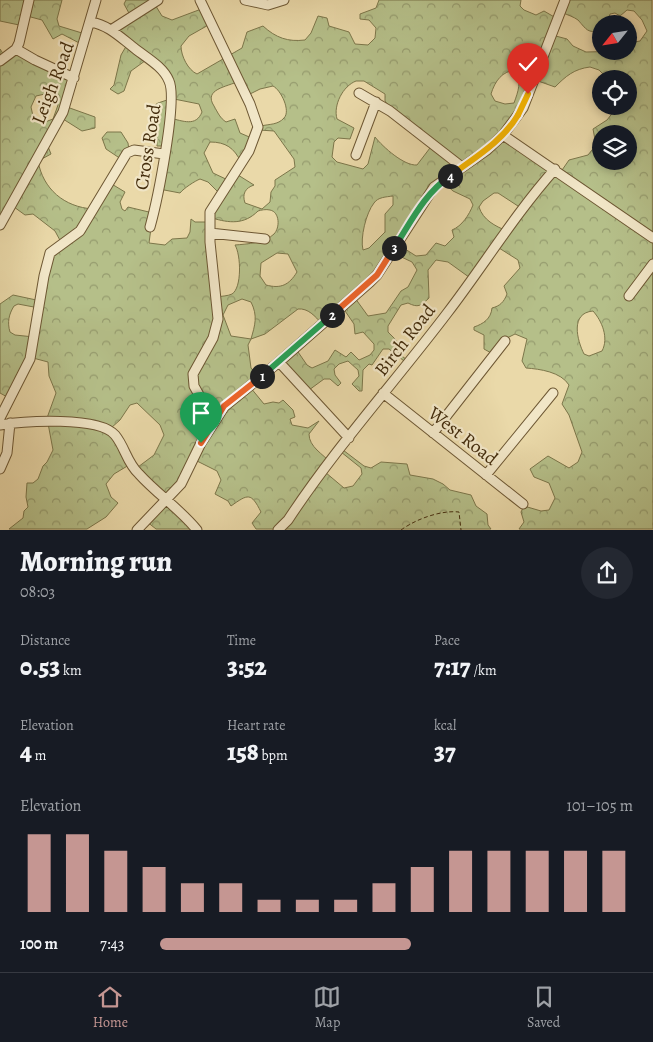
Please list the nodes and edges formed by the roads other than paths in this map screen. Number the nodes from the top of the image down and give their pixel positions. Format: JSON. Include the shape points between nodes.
{"nodes":[{"id":1,"x":29,"y":0,"type":"edge"},
{"id":2,"x":96,"y":0,"type":"edge"},
{"id":3,"x":158,"y":0,"type":"edge"},
{"id":4,"x":200,"y":0,"type":"edge"},
{"id":5,"x":245,"y":0,"type":"edge"},
{"id":6,"x":565,"y":0,"type":"edge"},
{"id":7,"x":281,"y":1,"type":"edge"},
{"id":8,"x":92,"y":22,"type":"junction"},
{"id":9,"x":111,"y":30,"type":"junction"},
{"id":10,"x":16,"y":48,"type":"junction"},
{"id":11,"x":0,"y":61,"type":"edge"},
{"id":12,"x":74,"y":78,"type":"junction"},
{"id":13,"x":359,"y":93,"type":"dead end"},
{"id":14,"x":376,"y":102,"type":"junction"},
{"id":15,"x":504,"y":135,"type":"junction"},
{"id":16,"x":164,"y":154,"type":"junction"},
{"id":17,"x":356,"y":155,"type":"dead end"},
{"id":18,"x":462,"y":167,"type":"junction"},
{"id":19,"x":555,"y":169,"type":"junction"},
{"id":20,"x":0,"y":225,"type":"edge"},
{"id":21,"x":150,"y":227,"type":"dead end"},
{"id":22,"x":210,"y":233,"type":"junction"},
{"id":23,"x":653,"y":238,"type":"edge"},
{"id":24,"x":265,"y":239,"type":"dead end"},
{"id":25,"x":653,"y":264,"type":"edge"},
{"id":26,"x":629,"y":296,"type":"dead end"},
{"id":27,"x":505,"y":341,"type":"dead end"},
{"id":28,"x":279,"y":362,"type":"junction"},
{"id":29,"x":553,"y":393,"type":"dead end"},
{"id":30,"x":383,"y":394,"type":"junction"},
{"id":31,"x":0,"y":418,"type":"edge"},
{"id":32,"x":10,"y":423,"type":"junction"},
{"id":33,"x":212,"y":424,"type":"junction"},
{"id":34,"x":0,"y":425,"type":"edge"},
{"id":35,"x":433,"y":433,"type":"junction"},
{"id":36,"x":349,"y":438,"type":"junction"},
{"id":37,"x":0,"y":468,"type":"edge"},
{"id":38,"x":486,"y":475,"type":"junction"},
{"id":39,"x":167,"y":499,"type":"junction"},
{"id":40,"x":523,"y":504,"type":"dead end"},
{"id":41,"x":137,"y":530,"type":"edge"},
{"id":42,"x":197,"y":530,"type":"edge"},
{"id":43,"x":278,"y":530,"type":"edge"}],
"edges":[{"from":1,"to":10,"type":"street"},
{"from":2,"to":8,"type":"street","name":"Leigh Road"},
{"from":3,"to":9,"type":"street"},
{"from":4,"to":22,"type":"street","via":[[258,127],[250,151],[210,212]]},
{"from":5,"to":7,"type":"street","via":[[268,5]]},
{"from":6,"to":15,"type":"street","via":[[523,108]]},
{"from":8,"to":9,"type":"street","name":"Cross Road"},
{"from":8,"to":12,"type":"street","name":"Leigh Road"},
{"from":9,"to":16,"type":"street","name":"Cross Road","via":[[160,68],[169,79],[172,103]]},
{"from":10,"to":11,"type":"street"},
{"from":10,"to":12,"type":"street"},
{"from":12,"to":20,"type":"street","name":"Leigh Road","via":[[63,112]]},
{"from":13,"to":14,"type":"street"},
{"from":14,"to":17,"type":"street"},
{"from":14,"to":18,"type":"street"},
{"from":15,"to":18,"type":"street"},
{"from":15,"to":19,"type":"street"},
{"from":16,"to":21,"type":"street","name":"Cross Road"},
{"from":16,"to":31,"type":"street","via":[[127,152],[80,231],[50,253],[30,359]]},
{"from":18,"to":28,"type":"street","via":[[430,191],[377,275]]},
{"from":19,"to":23,"type":"street"},
{"from":19,"to":30,"type":"street","name":"Birch Road"},
{"from":22,"to":24,"type":"street"},
{"from":22,"to":33,"type":"street","via":[[218,319],[213,338],[193,374],[194,386]]},
{"from":25,"to":26,"type":"street"},
{"from":27,"to":35,"type":"street"},
{"from":28,"to":33,"type":"street","via":[[230,400]]},
{"from":28,"to":36,"type":"street"},
{"from":29,"to":38,"type":"street"},
{"from":30,"to":35,"type":"street","name":"West Road"},
{"from":30,"to":36,"type":"street","name":"Birch Road"},
{"from":32,"to":34,"type":"street"},
{"from":32,"to":37,"type":"street","via":[[7,453]]},
{"from":32,"to":39,"type":"street","via":[[48,420],[107,429],[116,437],[135,471]]},
{"from":33,"to":39,"type":"street","via":[[181,484]]},
{"from":35,"to":38,"type":"street","name":"West Road"},
{"from":36,"to":43,"type":"street","name":"Birch Road"},
{"from":38,"to":40,"type":"street","name":"West Road"},
{"from":39,"to":41,"type":"street"},
{"from":39,"to":42,"type":"street"}]}
